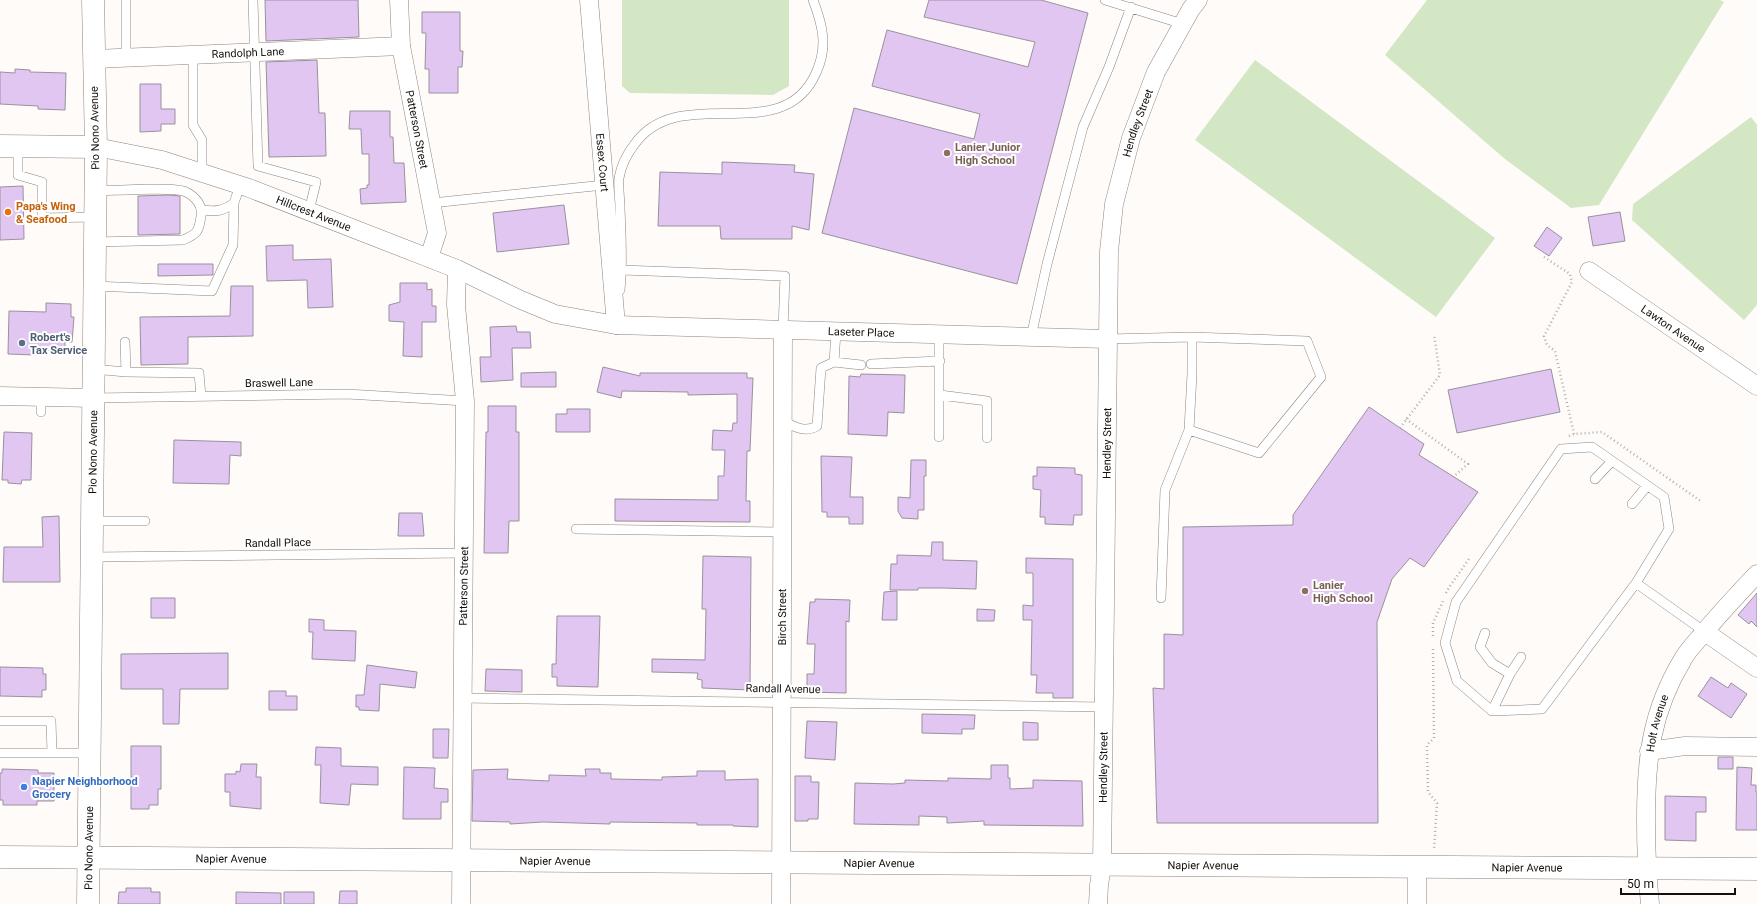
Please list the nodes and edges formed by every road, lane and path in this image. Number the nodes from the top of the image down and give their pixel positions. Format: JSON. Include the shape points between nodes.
{"nodes":[{"id":1,"x":93,"y":0,"type":"edge"},
{"id":2,"x":126,"y":0,"type":"edge"},
{"id":3,"x":253,"y":0,"type":"edge"},
{"id":4,"x":399,"y":0,"type":"edge"},
{"id":5,"x":581,"y":0,"type":"edge"},
{"id":6,"x":589,"y":0,"type":"edge"},
{"id":7,"x":813,"y":0,"type":"edge"},
{"id":8,"x":1105,"y":0,"type":"edge"},
{"id":9,"x":1198,"y":0,"type":"edge"},
{"id":10,"x":1130,"y":7,"type":"junction"},
{"id":11,"x":589,"y":20,"type":"junction"},
{"id":12,"x":1183,"y":24,"type":"junction"},
{"id":13,"x":401,"y":46,"type":"junction"},
{"id":14,"x":255,"y":53,"type":"junction"},
{"id":15,"x":193,"y":55,"type":"junction"},
{"id":16,"x":126,"y":58,"type":"junction"},
{"id":17,"x":94,"y":59,"type":"junction"},
{"id":18,"x":9,"y":146,"type":"edge"},
{"id":19,"x":96,"y":147,"type":"junction"},
{"id":20,"x":202,"y":173,"type":"junction"},
{"id":21,"x":240,"y":185,"type":"junction"},
{"id":22,"x":604,"y":185,"type":"junction"},
{"id":23,"x":95,"y":191,"type":"junction"},
{"id":24,"x":234,"y":203,"type":"junction"},
{"id":25,"x":432,"y":203,"type":"junction"},
{"id":26,"x":202,"y":210,"type":"junction"},
{"id":27,"x":309,"y":211,"type":"junction"},
{"id":28,"x":95,"y":218,"type":"junction"},
{"id":29,"x":94,"y":242,"type":"junction"},
{"id":30,"x":1544,"y":257,"type":"dead end"},
{"id":31,"x":429,"y":258,"type":"junction"},
{"id":32,"x":456,"y":269,"type":"junction"},
{"id":33,"x":622,"y":270,"type":"junction"},
{"id":34,"x":1589,"y":271,"type":"dead end"},
{"id":35,"x":94,"y":286,"type":"junction"},
{"id":36,"x":616,"y":325,"type":"junction"},
{"id":37,"x":783,"y":330,"type":"junction"},
{"id":38,"x":836,"y":332,"type":"junction"},
{"id":39,"x":940,"y":334,"type":"junction"},
{"id":40,"x":1434,"y":334,"type":"dead end"},
{"id":41,"x":1031,"y":337,"type":"junction"},
{"id":42,"x":1192,"y":337,"type":"junction"},
{"id":43,"x":1107,"y":339,"type":"junction"},
{"id":44,"x":125,"y":342,"type":"dead end"},
{"id":45,"x":940,"y":361,"type":"junction"},
{"id":46,"x":834,"y":362,"type":"junction"},
{"id":47,"x":871,"y":364,"type":"dead end"},
{"id":48,"x":861,"y":365,"type":"dead end"},
{"id":49,"x":93,"y":369,"type":"junction"},
{"id":50,"x":126,"y":372,"type":"junction"},
{"id":51,"x":1757,"y":386,"type":"edge"},
{"id":52,"x":0,"y":396,"type":"edge"},
{"id":53,"x":201,"y":396,"type":"junction"},
{"id":54,"x":940,"y":396,"type":"junction"},
{"id":55,"x":93,"y":398,"type":"junction"},
{"id":56,"x":465,"y":401,"type":"junction"},
{"id":57,"x":1406,"y":419,"type":"junction"},
{"id":58,"x":783,"y":421,"type":"junction"},
{"id":59,"x":1400,"y":428,"type":"dead end"},
{"id":60,"x":1189,"y":430,"type":"junction"},
{"id":61,"x":1574,"y":434,"type":"junction"},
{"id":62,"x":939,"y":437,"type":"dead end"},
{"id":63,"x":1567,"y":437,"type":"dead end"},
{"id":64,"x":987,"y":438,"type":"dead end"},
{"id":65,"x":1612,"y":461,"type":"junction"},
{"id":66,"x":1453,"y":477,"type":"dead end"},
{"id":67,"x":1595,"y":479,"type":"dead end"},
{"id":68,"x":1647,"y":486,"type":"junction"},
{"id":69,"x":1702,"y":502,"type":"dead end"},
{"id":70,"x":1632,"y":504,"type":"dead end"},
{"id":71,"x":92,"y":521,"type":"junction"},
{"id":72,"x":145,"y":521,"type":"dead end"},
{"id":73,"x":576,"y":529,"type":"dead end"},
{"id":74,"x":782,"y":532,"type":"junction"},
{"id":75,"x":464,"y":553,"type":"junction"},
{"id":76,"x":1472,"y":555,"type":"dead end"},
{"id":77,"x":92,"y":557,"type":"junction"},
{"id":78,"x":1757,"y":574,"type":"edge"},
{"id":79,"x":1636,"y":583,"type":"junction"},
{"id":80,"x":1161,"y":598,"type":"dead end"},
{"id":81,"x":1705,"y":632,"type":"junction"},
{"id":82,"x":1485,"y":633,"type":"dead end"},
{"id":83,"x":1433,"y":638,"type":"dead end"},
{"id":84,"x":1433,"y":646,"type":"dead end"},
{"id":85,"x":1521,"y":657,"type":"dead end"},
{"id":86,"x":1757,"y":668,"type":"edge"},
{"id":87,"x":1510,"y":674,"type":"junction"},
{"id":88,"x":462,"y":698,"type":"junction"},
{"id":89,"x":782,"y":701,"type":"junction"},
{"id":90,"x":1104,"y":707,"type":"junction"},
{"id":91,"x":1492,"y":711,"type":"junction"},
{"id":92,"x":0,"y":721,"type":"edge"},
{"id":93,"x":1757,"y":747,"type":"edge"},
{"id":94,"x":1649,"y":751,"type":"junction"},
{"id":95,"x":0,"y":753,"type":"edge"},
{"id":96,"x":52,"y":753,"type":"junction"},
{"id":97,"x":89,"y":753,"type":"junction"},
{"id":98,"x":0,"y":857,"type":"edge"},
{"id":99,"x":87,"y":857,"type":"junction"},
{"id":100,"x":462,"y":861,"type":"junction"},
{"id":101,"x":781,"y":863,"type":"junction"},
{"id":102,"x":1102,"y":866,"type":"junction"},
{"id":103,"x":1425,"y":867,"type":"junction"},
{"id":104,"x":1646,"y":869,"type":"junction"},
{"id":105,"x":1757,"y":869,"type":"edge"},
{"id":106,"x":88,"y":904,"type":"edge"},
{"id":107,"x":461,"y":904,"type":"edge"},
{"id":108,"x":781,"y":904,"type":"edge"},
{"id":109,"x":1098,"y":904,"type":"edge"},
{"id":110,"x":1417,"y":904,"type":"edge"},
{"id":111,"x":1650,"y":904,"type":"edge"}],
"edges":[{"from":1,"to":17,"type":"street","name":"Pio Nono Avenue"},
{"from":2,"to":16,"type":"lane"},
{"from":3,"to":14,"type":"lane"},
{"from":4,"to":13,"type":"street","name":"Patterson Street"},
{"from":5,"to":11,"type":"lane"},
{"from":6,"to":11,"type":"street","name":"Essex Court"},
{"from":7,"to":33,"type":"lane","via":[[824,41],[821,62],[812,84],[798,99],[776,110],[756,113],[709,112],[674,117],[653,126],[634,144],[619,178]]},
{"from":8,"to":10,"type":"lane"},
{"from":9,"to":12,"type":"street","name":"Hendley Street"},
{"from":10,"to":12,"type":"lane"},
{"from":10,"to":41,"type":"lane","via":[[1109,68],[1083,127]]},
{"from":11,"to":22,"type":"street","name":"Essex Court"},
{"from":12,"to":43,"type":"street","name":"Hendley Street","via":[[1156,72],[1131,138],[1114,204],[1109,251]]},
{"from":13,"to":14,"type":"street","name":"Randolph Lane"},
{"from":13,"to":25,"type":"street","name":"Patterson Street"},
{"from":14,"to":15,"type":"street","name":"Randolph Lane"},
{"from":14,"to":27,"type":"lane","via":[[258,166],[316,182]]},
{"from":15,"to":16,"type":"street","name":"Randolph Lane"},
{"from":15,"to":20,"type":"lane","via":[[193,125],[202,140]]},
{"from":16,"to":17,"type":"street","name":"Randolph Lane"},
{"from":17,"to":19,"type":"street","name":"Pio Nono Avenue"},
{"from":18,"to":19,"type":"street","name":"Hillcrest Avenue"},
{"from":18,"to":28,"type":"lane","via":[[18,176],[42,182],[42,218]]},
{"from":19,"to":20,"type":"street","name":"Hillcrest Avenue","via":[[162,160]]},
{"from":19,"to":23,"type":"street","name":"Pio Nono Avenue"},
{"from":20,"to":21,"type":"street","name":"Hillcrest Avenue"},
{"from":21,"to":24,"type":"lane"},
{"from":21,"to":27,"type":"street","name":"Hillcrest Avenue"},
{"from":22,"to":25,"type":"lane"},
{"from":22,"to":36,"type":"street","name":"Essex Court"},
{"from":23,"to":26,"type":"lane","via":[[185,191],[195,198]]},
{"from":23,"to":28,"type":"street","name":"Pio Nono Avenue"},
{"from":24,"to":26,"type":"lane","via":[[224,210]]},
{"from":24,"to":35,"type":"lane","via":[[233,244],[212,291]]},
{"from":25,"to":31,"type":"street","name":"Patterson Street","via":[[437,233]]},
{"from":26,"to":29,"type":"lane","via":[[200,228],[194,235],[183,240]]},
{"from":27,"to":31,"type":"street","name":"Hillcrest Avenue"},
{"from":28,"to":29,"type":"street","name":"Pio Nono Avenue"},
{"from":29,"to":35,"type":"street","name":"Pio Nono Avenue"},
{"from":30,"to":61,"type":"path","via":[[1570,274],[1572,282],[1544,336],[1547,345],[1555,351]]},
{"from":31,"to":32,"type":"street","name":"Hillcrest Avenue"},
{"from":32,"to":36,"type":"street","name":"Hillcrest Avenue","via":[[555,314]]},
{"from":32,"to":56,"type":"street","name":"Patterson Street","via":[[456,305]]},
{"from":33,"to":36,"type":"lane"},
{"from":33,"to":37,"type":"lane","via":[[785,276]]},
{"from":34,"to":51,"type":"street","name":"Lawton Avenue"},
{"from":35,"to":49,"type":"street","name":"Pio Nono Avenue"},
{"from":36,"to":37,"type":"street","name":"Laseter Place"},
{"from":37,"to":38,"type":"street","name":"Laseter Place"},
{"from":37,"to":58,"type":"street","name":"Birch Street"},
{"from":38,"to":39,"type":"street","name":"Laseter Place"},
{"from":38,"to":46,"type":"lane"},
{"from":39,"to":41,"type":"street","name":"Laseter Place"},
{"from":39,"to":45,"type":"lane"},
{"from":40,"to":57,"type":"path","via":[[1440,375]]},
{"from":41,"to":43,"type":"street","name":"Laseter Place"},
{"from":42,"to":43,"type":"lane"},
{"from":42,"to":60,"type":"lane"},
{"from":42,"to":60,"type":"lane","via":[[1306,341],[1321,377],[1259,453]]},
{"from":43,"to":90,"type":"street","name":"Hendley Street"},
{"from":44,"to":50,"type":"lane"},
{"from":45,"to":47,"type":"lane"},
{"from":45,"to":54,"type":"lane"},
{"from":46,"to":48,"type":"lane"},
{"from":46,"to":58,"type":"lane","via":[[821,368],[817,426],[810,430],[798,429]]},
{"from":49,"to":50,"type":"lane"},
{"from":49,"to":55,"type":"street","name":"Pio Nono Avenue"},
{"from":50,"to":53,"type":"lane","via":[[199,373]]},
{"from":52,"to":55,"type":"street","via":[[41,405]]},
{"from":53,"to":55,"type":"lane","name":"Braswell Lane"},
{"from":53,"to":56,"type":"lane","name":"Braswell Lane","via":[[347,394]]},
{"from":54,"to":62,"type":"lane"},
{"from":54,"to":64,"type":"lane","via":[[987,402]]},
{"from":55,"to":71,"type":"street","name":"Pio Nono Avenue"},
{"from":56,"to":75,"type":"street","name":"Patterson Street"},
{"from":57,"to":59,"type":"path"},
{"from":57,"to":66,"type":"path","via":[[1468,464]]},
{"from":58,"to":74,"type":"street","name":"Birch Street"},
{"from":60,"to":80,"type":"lane","via":[[1165,490]]},
{"from":61,"to":63,"type":"path"},
{"from":61,"to":69,"type":"path","via":[[1602,432]]},
{"from":65,"to":67,"type":"lane"},
{"from":65,"to":68,"type":"lane"},
{"from":65,"to":91,"type":"lane","via":[[1592,447],[1561,449],[1456,602],[1445,643],[1457,681]]},
{"from":68,"to":70,"type":"lane"},
{"from":68,"to":79,"type":"lane","via":[[1664,497],[1669,529]]},
{"from":71,"to":72,"type":"lane"},
{"from":71,"to":77,"type":"street","name":"Pio Nono Avenue"},
{"from":73,"to":74,"type":"lane"},
{"from":74,"to":89,"type":"street","name":"Birch Street"},
{"from":75,"to":77,"type":"lane","name":"Randall Place"},
{"from":75,"to":88,"type":"street","name":"Patterson Street"},
{"from":76,"to":83,"type":"path","via":[[1450,586],[1433,623]]},
{"from":77,"to":97,"type":"street","name":"Pio Nono Avenue"},
{"from":78,"to":81,"type":"street","name":"Holt Avenue","via":[[1722,610]]},
{"from":79,"to":81,"type":"lane"},
{"from":79,"to":91,"type":"lane","via":[[1542,709]]},
{"from":81,"to":86,"type":"street"},
{"from":81,"to":94,"type":"street","name":"Holt Avenue","via":[[1684,657],[1667,688],[1656,719]]},
{"from":82,"to":87,"type":"lane","via":[[1480,647],[1492,662]]},
{"from":84,"to":103,"type":"path","via":[[1434,738],[1427,745],[1428,792],[1437,803]]},
{"from":85,"to":87,"type":"lane"},
{"from":87,"to":91,"type":"lane"},
{"from":88,"to":89,"type":"lane","name":"Randall Avenue"},
{"from":88,"to":100,"type":"street","name":"Patterson Street"},
{"from":89,"to":90,"type":"lane","name":"Randall Avenue"},
{"from":89,"to":101,"type":"street","name":"Birch Street"},
{"from":90,"to":102,"type":"street","name":"Hendley Street"},
{"from":92,"to":96,"type":"lane","via":[[51,721]]},
{"from":93,"to":94,"type":"street","via":[[1685,746]]},
{"from":94,"to":104,"type":"street","name":"Holt Avenue","via":[[1646,777]]},
{"from":95,"to":96,"type":"lane"},
{"from":96,"to":97,"type":"lane"},
{"from":97,"to":99,"type":"street","name":"Pio Nono Avenue"},
{"from":98,"to":99,"type":"street","name":"Napier Avenue"},
{"from":99,"to":100,"type":"street","name":"Napier Avenue"},
{"from":99,"to":106,"type":"street","name":"Pio Nono Avenue"},
{"from":100,"to":101,"type":"street","name":"Napier Avenue"},
{"from":100,"to":107,"type":"street","name":"Patterson Street"},
{"from":101,"to":102,"type":"street","name":"Napier Avenue"},
{"from":101,"to":108,"type":"street","name":"Birch Street"},
{"from":102,"to":103,"type":"street","name":"Napier Avenue"},
{"from":102,"to":109,"type":"street","name":"Hendley Street"},
{"from":103,"to":104,"type":"street","name":"Napier Avenue"},
{"from":103,"to":110,"type":"street"},
{"from":104,"to":105,"type":"street","name":"Napier Avenue"},
{"from":104,"to":111,"type":"street","name":"Holt Avenue"}]}
